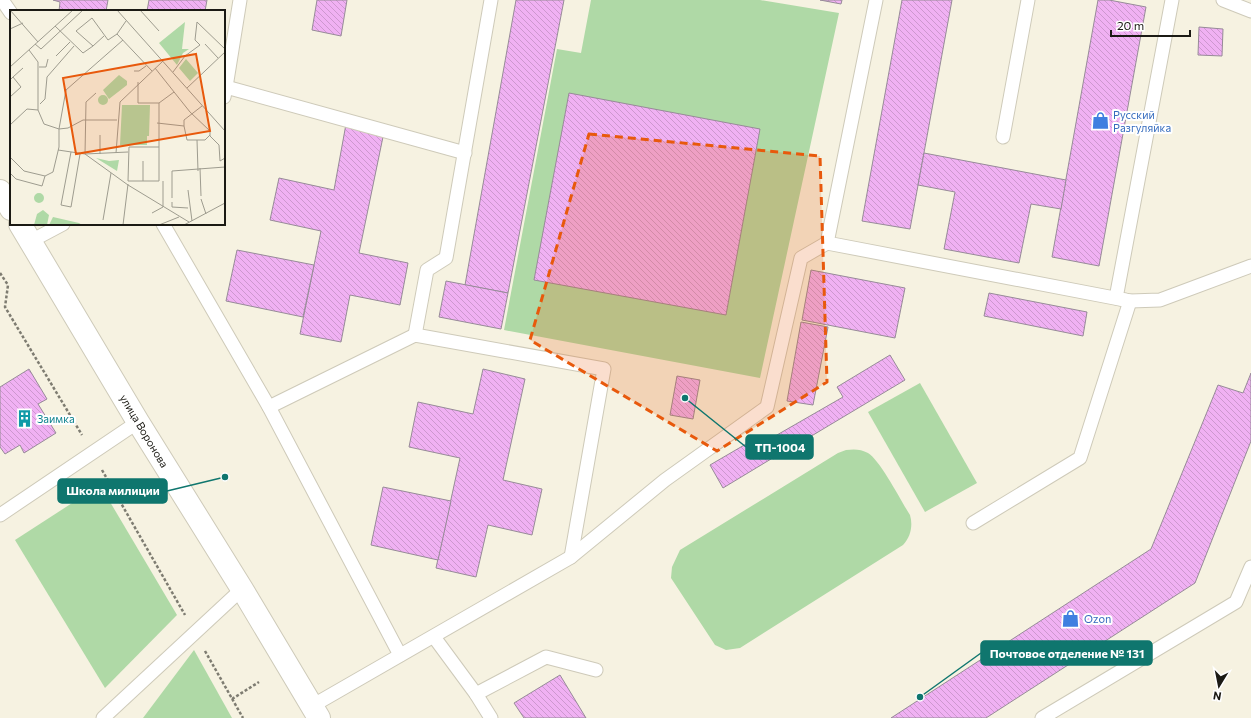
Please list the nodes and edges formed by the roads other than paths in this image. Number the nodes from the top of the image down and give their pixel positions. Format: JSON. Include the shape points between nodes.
{"nodes":[{"id":1,"x":2,"y":0,"type":"edge"},
{"id":2,"x":240,"y":0,"type":"edge"},
{"id":3,"x":491,"y":0,"type":"edge"},
{"id":4,"x":876,"y":0,"type":"edge"},
{"id":5,"x":1028,"y":0,"type":"edge"},
{"id":6,"x":1172,"y":0,"type":"edge"},
{"id":7,"x":1223,"y":0,"type":"edge"},
{"id":8,"x":1251,"y":11,"type":"edge"},
{"id":9,"x":10,"y":12,"type":"edge"},
{"id":10,"x":225,"y":92,"type":"edge"},
{"id":11,"x":1003,"y":138,"type":"dead end"},
{"id":12,"x":465,"y":153,"type":"junction"},
{"id":13,"x":0,"y":192,"type":"edge"},
{"id":14,"x":10,"y":207,"type":"edge"},
{"id":15,"x":58,"y":225,"type":"edge"},
{"id":16,"x":164,"y":225,"type":"edge"},
{"id":17,"x":26,"y":232,"type":"edge"},
{"id":18,"x":827,"y":244,"type":"junction"},
{"id":19,"x":1251,"y":266,"type":"edge"},
{"id":20,"x":1116,"y":298,"type":"junction"},
{"id":21,"x":1130,"y":301,"type":"junction"},
{"id":22,"x":415,"y":335,"type":"junction"},
{"id":23,"x":269,"y":407,"type":"junction"},
{"id":24,"x":138,"y":422,"type":"junction"},
{"id":25,"x":0,"y":515,"type":"edge"},
{"id":26,"x":973,"y":523,"type":"dead end"},
{"id":27,"x":571,"y":557,"type":"junction"},
{"id":28,"x":1251,"y":567,"type":"edge"},
{"id":29,"x":242,"y":589,"type":"junction"},
{"id":30,"x":434,"y":637,"type":"junction"},
{"id":31,"x":400,"y":655,"type":"junction"},
{"id":32,"x":596,"y":670,"type":"dead end"},
{"id":33,"x":476,"y":694,"type":"junction"},
{"id":34,"x":316,"y":712,"type":"edge"},
{"id":35,"x":103,"y":718,"type":"edge"},
{"id":36,"x":491,"y":718,"type":"edge"},
{"id":37,"x":1042,"y":718,"type":"edge"}],
"edges":[{"from":1,"to":9,"type":"lane"},
{"from":2,"to":10,"type":"lane"},
{"from":3,"to":12,"type":"lane"},
{"from":4,"to":18,"type":"lane"},
{"from":5,"to":11,"type":"lane"},
{"from":6,"to":20,"type":"lane"},
{"from":7,"to":8,"type":"lane"},
{"from":10,"to":12,"type":"lane"},
{"from":12,"to":22,"type":"lane","via":[[446,258],[426,270]]},
{"from":13,"to":14,"type":"main road"},
{"from":15,"to":17,"type":"lane"},
{"from":16,"to":23,"type":"lane"},
{"from":17,"to":24,"type":"main road","name":"улица Воронова"},
{"from":18,"to":20,"type":"lane"},
{"from":18,"to":27,"type":"lane","via":[[801,258],[767,408],[665,480]]},
{"from":19,"to":21,"type":"lane","via":[[1160,300]]},
{"from":20,"to":21,"type":"lane"},
{"from":21,"to":26,"type":"lane","via":[[1080,458]]},
{"from":22,"to":23,"type":"lane"},
{"from":22,"to":27,"type":"lane","via":[[604,369]]},
{"from":23,"to":31,"type":"lane"},
{"from":24,"to":25,"type":"lane"},
{"from":24,"to":29,"type":"main road","name":"улица Воронова"},
{"from":27,"to":30,"type":"lane"},
{"from":28,"to":37,"type":"lane","via":[[1236,602]]},
{"from":29,"to":34,"type":"main road","name":"улица Воронова"},
{"from":29,"to":35,"type":"lane"},
{"from":30,"to":31,"type":"lane"},
{"from":30,"to":33,"type":"lane"},
{"from":31,"to":34,"type":"lane"},
{"from":32,"to":33,"type":"lane","via":[[546,657]]},
{"from":33,"to":36,"type":"lane"}]}
